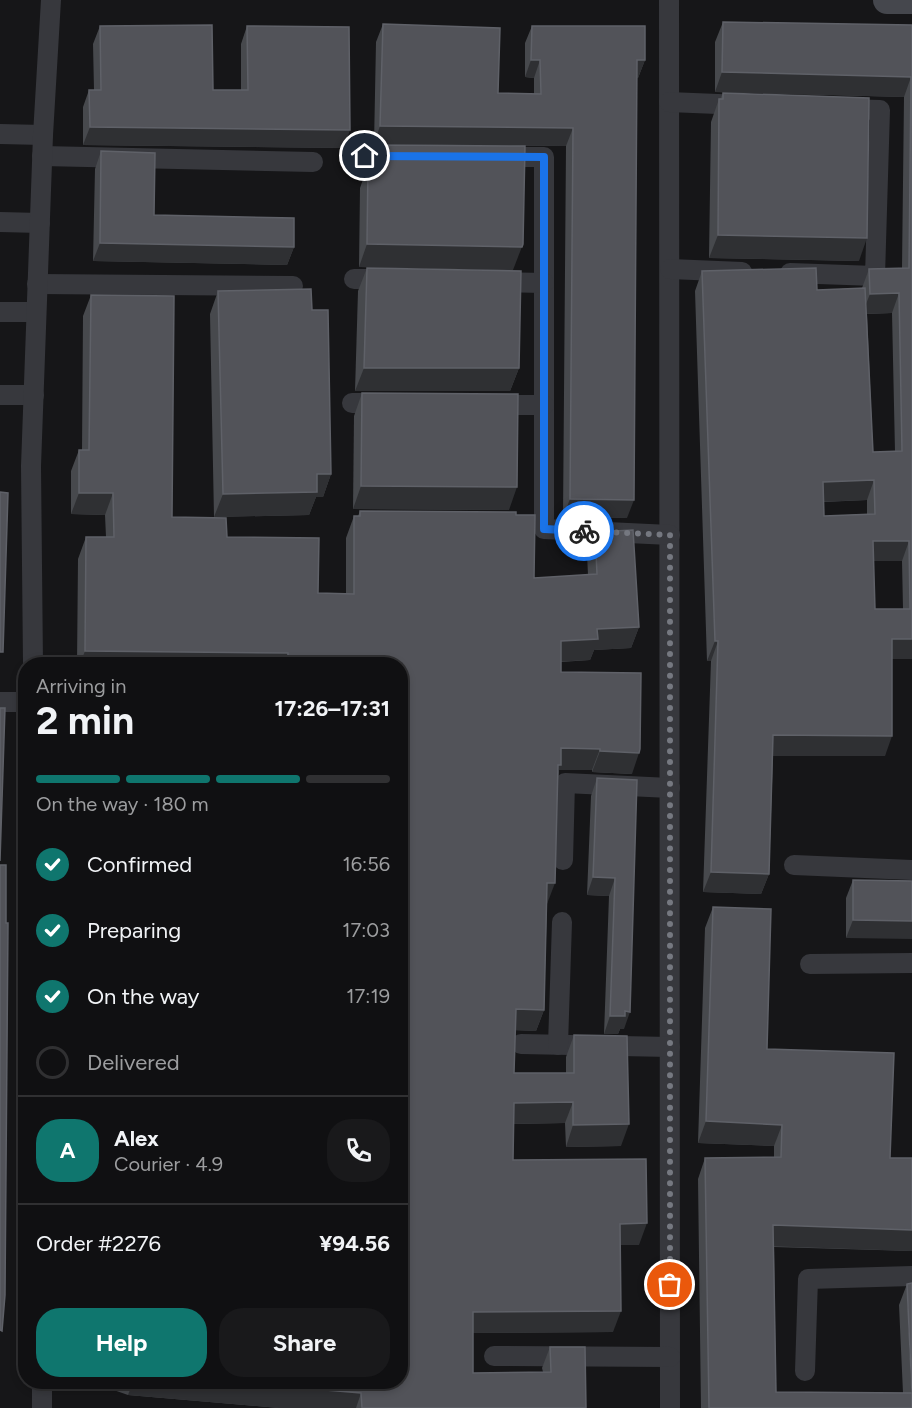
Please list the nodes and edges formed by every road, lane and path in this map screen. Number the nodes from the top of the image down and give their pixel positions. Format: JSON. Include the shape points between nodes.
{"nodes":[{"id":1,"x":51,"y":0,"type":"edge"},
{"id":2,"x":669,"y":0,"type":"edge"},
{"id":3,"x":887,"y":0,"type":"edge"},
{"id":4,"x":912,"y":0,"type":"edge"},
{"id":5,"x":669,"y":102,"type":"junction"},
{"id":6,"x":763,"y":106,"type":"edge"},
{"id":7,"x":821,"y":108,"type":"edge"},
{"id":8,"x":0,"y":134,"type":"edge"},
{"id":9,"x":43,"y":135,"type":"junction"},
{"id":10,"x":42,"y":156,"type":"junction"},
{"id":11,"x":365,"y":156,"type":"dead end"},
{"id":12,"x":424,"y":156,"type":"edge"},
{"id":13,"x":484,"y":157,"type":"edge"},
{"id":14,"x":313,"y":162,"type":"dead end"},
{"id":15,"x":0,"y":222,"type":"edge"},
{"id":16,"x":40,"y":223,"type":"junction"},
{"id":17,"x":670,"y":269,"type":"junction"},
{"id":18,"x":354,"y":279,"type":"dead end"},
{"id":19,"x":413,"y":280,"type":"edge"},
{"id":20,"x":472,"y":281,"type":"edge"},
{"id":21,"x":544,"y":283,"type":"junction"},
{"id":22,"x":38,"y":284,"type":"junction"},
{"id":23,"x":293,"y":286,"type":"dead end"},
{"id":24,"x":0,"y":312,"type":"edge"},
{"id":25,"x":36,"y":312,"type":"junction"},
{"id":26,"x":0,"y":395,"type":"edge"},
{"id":27,"x":34,"y":395,"type":"junction"},
{"id":28,"x":352,"y":403,"type":"dead end"},
{"id":29,"x":408,"y":404,"type":"edge"},
{"id":30,"x":476,"y":404,"type":"edge"},
{"id":31,"x":544,"y":405,"type":"junction"},
{"id":32,"x":521,"y":522,"type":"edge"},
{"id":33,"x":544,"y":522,"type":"junction"},
{"id":34,"x":670,"y":535,"type":"junction"},
{"id":35,"x":33,"y":657,"type":"edge"},
{"id":36,"x":0,"y":702,"type":"edge"},
{"id":37,"x":18,"y":702,"type":"edge"},
{"id":38,"x":670,"y":788,"type":"junction"},
{"id":39,"x":562,"y":860,"type":"dead end"},
{"id":40,"x":794,"y":865,"type":"dead end"},
{"id":41,"x":912,"y":870,"type":"edge"},
{"id":42,"x":562,"y":922,"type":"dead end"},
{"id":43,"x":912,"y":963,"type":"edge"},
{"id":44,"x":810,"y":964,"type":"dead end"},
{"id":45,"x":521,"y":1044,"type":"dead end"},
{"id":46,"x":558,"y":1045,"type":"junction"},
{"id":47,"x":670,"y":1047,"type":"junction"},
{"id":48,"x":912,"y":1276,"type":"edge"},
{"id":49,"x":494,"y":1356,"type":"dead end"},
{"id":50,"x":670,"y":1357,"type":"junction"},
{"id":51,"x":805,"y":1371,"type":"dead end"},
{"id":52,"x":42,"y":1389,"type":"edge"},
{"id":53,"x":42,"y":1408,"type":"edge"},
{"id":54,"x":670,"y":1408,"type":"edge"}],
"edges":[{"from":1,"to":9,"type":"street"},
{"from":2,"to":5,"type":"street"},
{"from":3,"to":4,"type":"street"},
{"from":5,"to":6,"type":"street"},
{"from":5,"to":17,"type":"street"},
{"from":7,"to":17,"type":"street","via":[[880,110],[875,276]]},
{"from":8,"to":9,"type":"street"},
{"from":9,"to":10,"type":"street"},
{"from":10,"to":14,"type":"street"},
{"from":10,"to":16,"type":"street"},
{"from":11,"to":12,"type":"street"},
{"from":13,"to":21,"type":"street","via":[[544,157]]},
{"from":15,"to":16,"type":"street"},
{"from":16,"to":22,"type":"street"},
{"from":17,"to":34,"type":"street"},
{"from":18,"to":19,"type":"street"},
{"from":20,"to":21,"type":"street"},
{"from":21,"to":31,"type":"street"},
{"from":22,"to":23,"type":"street"},
{"from":22,"to":25,"type":"street"},
{"from":24,"to":25,"type":"street"},
{"from":25,"to":27,"type":"street"},
{"from":26,"to":27,"type":"street"},
{"from":27,"to":35,"type":"street"},
{"from":28,"to":29,"type":"street"},
{"from":30,"to":31,"type":"street"},
{"from":31,"to":33,"type":"street"},
{"from":32,"to":33,"type":"street"},
{"from":33,"to":34,"type":"street","via":[[544,529]]},
{"from":34,"to":38,"type":"street"},
{"from":36,"to":37,"type":"street"},
{"from":38,"to":39,"type":"street","via":[[565,783]]},
{"from":38,"to":47,"type":"street"},
{"from":40,"to":41,"type":"street"},
{"from":42,"to":46,"type":"street"},
{"from":43,"to":44,"type":"street"},
{"from":45,"to":46,"type":"street"},
{"from":46,"to":47,"type":"street"},
{"from":47,"to":50,"type":"street"},
{"from":48,"to":51,"type":"street","via":[[808,1279]]},
{"from":49,"to":50,"type":"street"},
{"from":50,"to":54,"type":"street"},
{"from":52,"to":53,"type":"street"}]}
